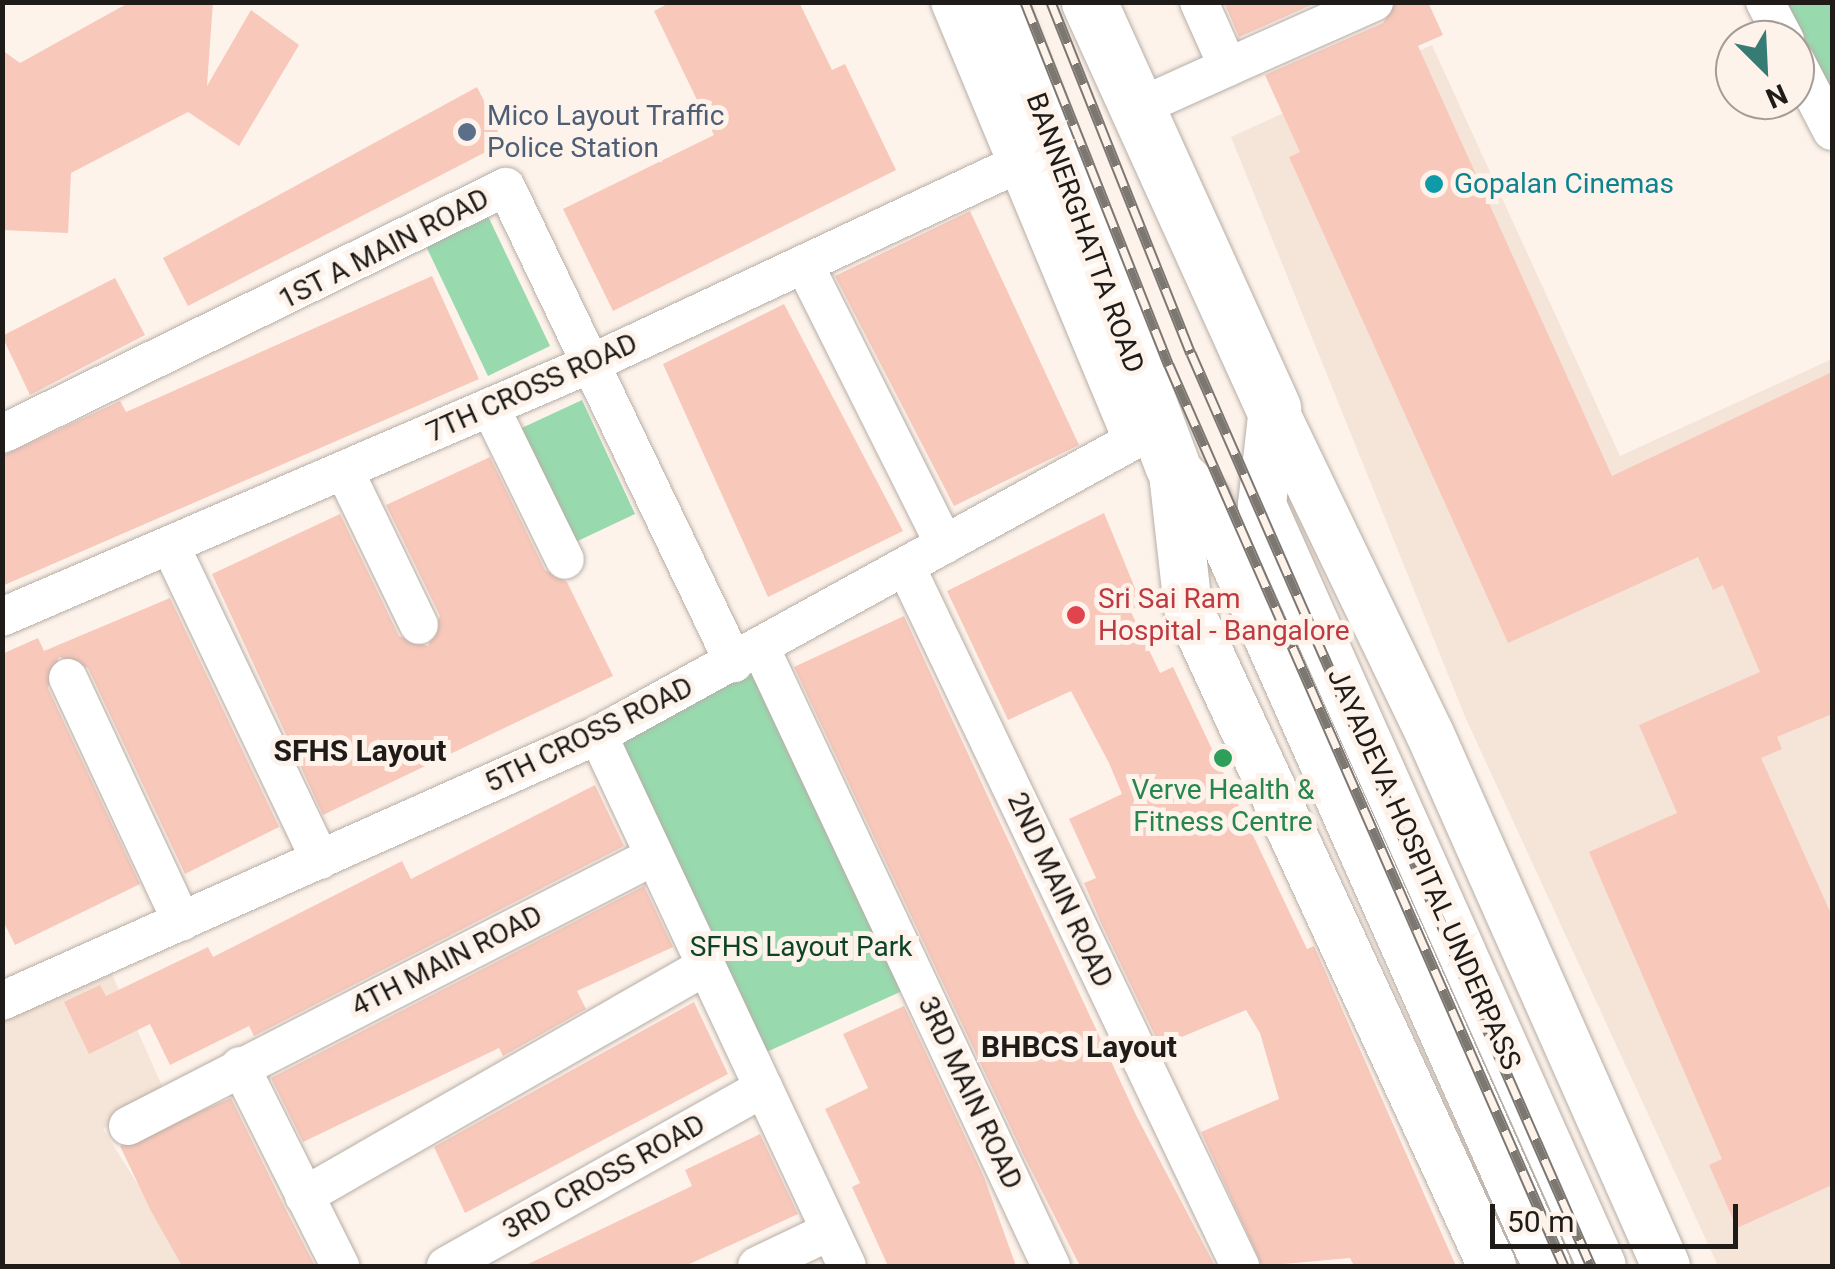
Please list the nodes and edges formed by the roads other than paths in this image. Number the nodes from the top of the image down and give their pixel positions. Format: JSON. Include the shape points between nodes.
{"nodes":[{"id":1,"x":950,"y":2,"type":"edge"},
{"id":2,"x":998,"y":2,"type":"edge"},
{"id":3,"x":1088,"y":2,"type":"edge"},
{"id":4,"x":1198,"y":2,"type":"edge"},
{"id":5,"x":1374,"y":2,"type":"edge"},
{"id":6,"x":1228,"y":67,"type":"junction"},
{"id":7,"x":1815,"y":98,"type":"edge"},
{"id":8,"x":1136,"y":108,"type":"junction"},
{"id":9,"x":1832,"y":131,"type":"edge"},
{"id":10,"x":1038,"y":154,"type":"junction"},
{"id":11,"x":804,"y":264,"type":"junction"},
{"id":12,"x":590,"y":364,"type":"junction"},
{"id":13,"x":490,"y":407,"type":"junction"},
{"id":14,"x":1273,"y":408,"type":"junction"},
{"id":15,"x":2,"y":434,"type":"edge"},
{"id":16,"x":1153,"y":444,"type":"junction"},
{"id":17,"x":344,"y":470,"type":"junction"},
{"id":18,"x":170,"y":545,"type":"junction"},
{"id":19,"x":945,"y":545,"type":"junction"},
{"id":20,"x":565,"y":560,"type":"dead end"},
{"id":21,"x":906,"y":567,"type":"junction"},
{"id":22,"x":2,"y":617,"type":"edge"},
{"id":23,"x":419,"y":625,"type":"dead end"},
{"id":24,"x":748,"y":656,"type":"junction"},
{"id":25,"x":68,"y":678,"type":"dead end"},
{"id":26,"x":598,"y":735,"type":"junction"},
{"id":27,"x":654,"y":856,"type":"junction"},
{"id":28,"x":320,"y":860,"type":"junction"},
{"id":29,"x":182,"y":922,"type":"junction"},
{"id":30,"x":705,"y":966,"type":"junction"},
{"id":31,"x":2,"y":1001,"type":"edge"},
{"id":32,"x":240,"y":1066,"type":"junction"},
{"id":33,"x":763,"y":1088,"type":"junction"},
{"id":34,"x":128,"y":1126,"type":"dead end"},
{"id":35,"x":304,"y":1196,"type":"junction"},
{"id":36,"x":830,"y":1231,"type":"junction"},
{"id":37,"x":340,"y":1266,"type":"edge"},
{"id":38,"x":446,"y":1266,"type":"edge"},
{"id":39,"x":757,"y":1266,"type":"edge"},
{"id":40,"x":847,"y":1266,"type":"edge"},
{"id":41,"x":1051,"y":1266,"type":"edge"},
{"id":42,"x":1240,"y":1266,"type":"edge"},
{"id":43,"x":1492,"y":1266,"type":"edge"},
{"id":44,"x":1546,"y":1266,"type":"edge"},
{"id":45,"x":1602,"y":1266,"type":"edge"},
{"id":46,"x":1666,"y":1266,"type":"edge"}],
"edges":[{"from":1,"to":10,"type":"street"},
{"from":2,"to":10,"type":"highway","name":"BANNERGHATTA ROAD"},
{"from":3,"to":8,"type":"highway"},
{"from":4,"to":6,"type":"street"},
{"from":5,"to":6,"type":"street"},
{"from":6,"to":8,"type":"street"},
{"from":7,"to":9,"type":"street"},
{"from":8,"to":14,"type":"highway"},
{"from":10,"to":11,"type":"street","name":"7TH CROSS ROAD"},
{"from":10,"to":16,"type":"highway","name":"BANNERGHATTA ROAD"},
{"from":11,"to":12,"type":"street","name":"7TH CROSS ROAD"},
{"from":11,"to":19,"type":"street"},
{"from":12,"to":13,"type":"street","name":"7TH CROSS ROAD"},
{"from":12,"to":15,"type":"street","name":"1ST A MAIN ROAD","via":[[506,187]]},
{"from":12,"to":24,"type":"street","name":"1ST A MAIN ROAD"},
{"from":13,"to":17,"type":"street","name":"7TH CROSS ROAD"},
{"from":13,"to":20,"type":"street"},
{"from":14,"to":45,"type":"main road","name":"JAYADEVA HOSPITAL UNDERPASS","via":[[1262,505]]},
{"from":14,"to":46,"type":"main road","via":[[1430,734]]},
{"from":16,"to":19,"type":"street","name":"5TH CROSS ROAD"},
{"from":16,"to":43,"type":"main road","via":[[1188,607]]},
{"from":16,"to":44,"type":"main road","name":"JAYADEVA HOSPITAL UNDERPASS","via":[[1206,500]]},
{"from":17,"to":18,"type":"street","name":"7TH CROSS ROAD"},
{"from":17,"to":23,"type":"street"},
{"from":18,"to":22,"type":"street","name":"7TH CROSS ROAD"},
{"from":18,"to":28,"type":"street"},
{"from":19,"to":21,"type":"street","name":"5TH CROSS ROAD"},
{"from":21,"to":24,"type":"street","name":"5TH CROSS ROAD"},
{"from":21,"to":42,"type":"street","name":"2ND MAIN ROAD"},
{"from":24,"to":26,"type":"street","name":"5TH CROSS ROAD"},
{"from":24,"to":41,"type":"street","name":"3RD MAIN ROAD"},
{"from":25,"to":29,"type":"street"},
{"from":26,"to":27,"type":"street"},
{"from":26,"to":28,"type":"street","name":"5TH CROSS ROAD"},
{"from":27,"to":30,"type":"street"},
{"from":27,"to":32,"type":"street","name":"4TH MAIN ROAD"},
{"from":28,"to":29,"type":"street","name":"5TH CROSS ROAD"},
{"from":29,"to":31,"type":"street","name":"5TH CROSS ROAD"},
{"from":30,"to":33,"type":"street"},
{"from":30,"to":35,"type":"street"},
{"from":32,"to":34,"type":"street","name":"4TH MAIN ROAD"},
{"from":32,"to":35,"type":"street"},
{"from":33,"to":36,"type":"street"},
{"from":33,"to":38,"type":"street","name":"3RD CROSS ROAD"},
{"from":35,"to":37,"type":"street"},
{"from":36,"to":39,"type":"street"},
{"from":36,"to":40,"type":"street"}]}
